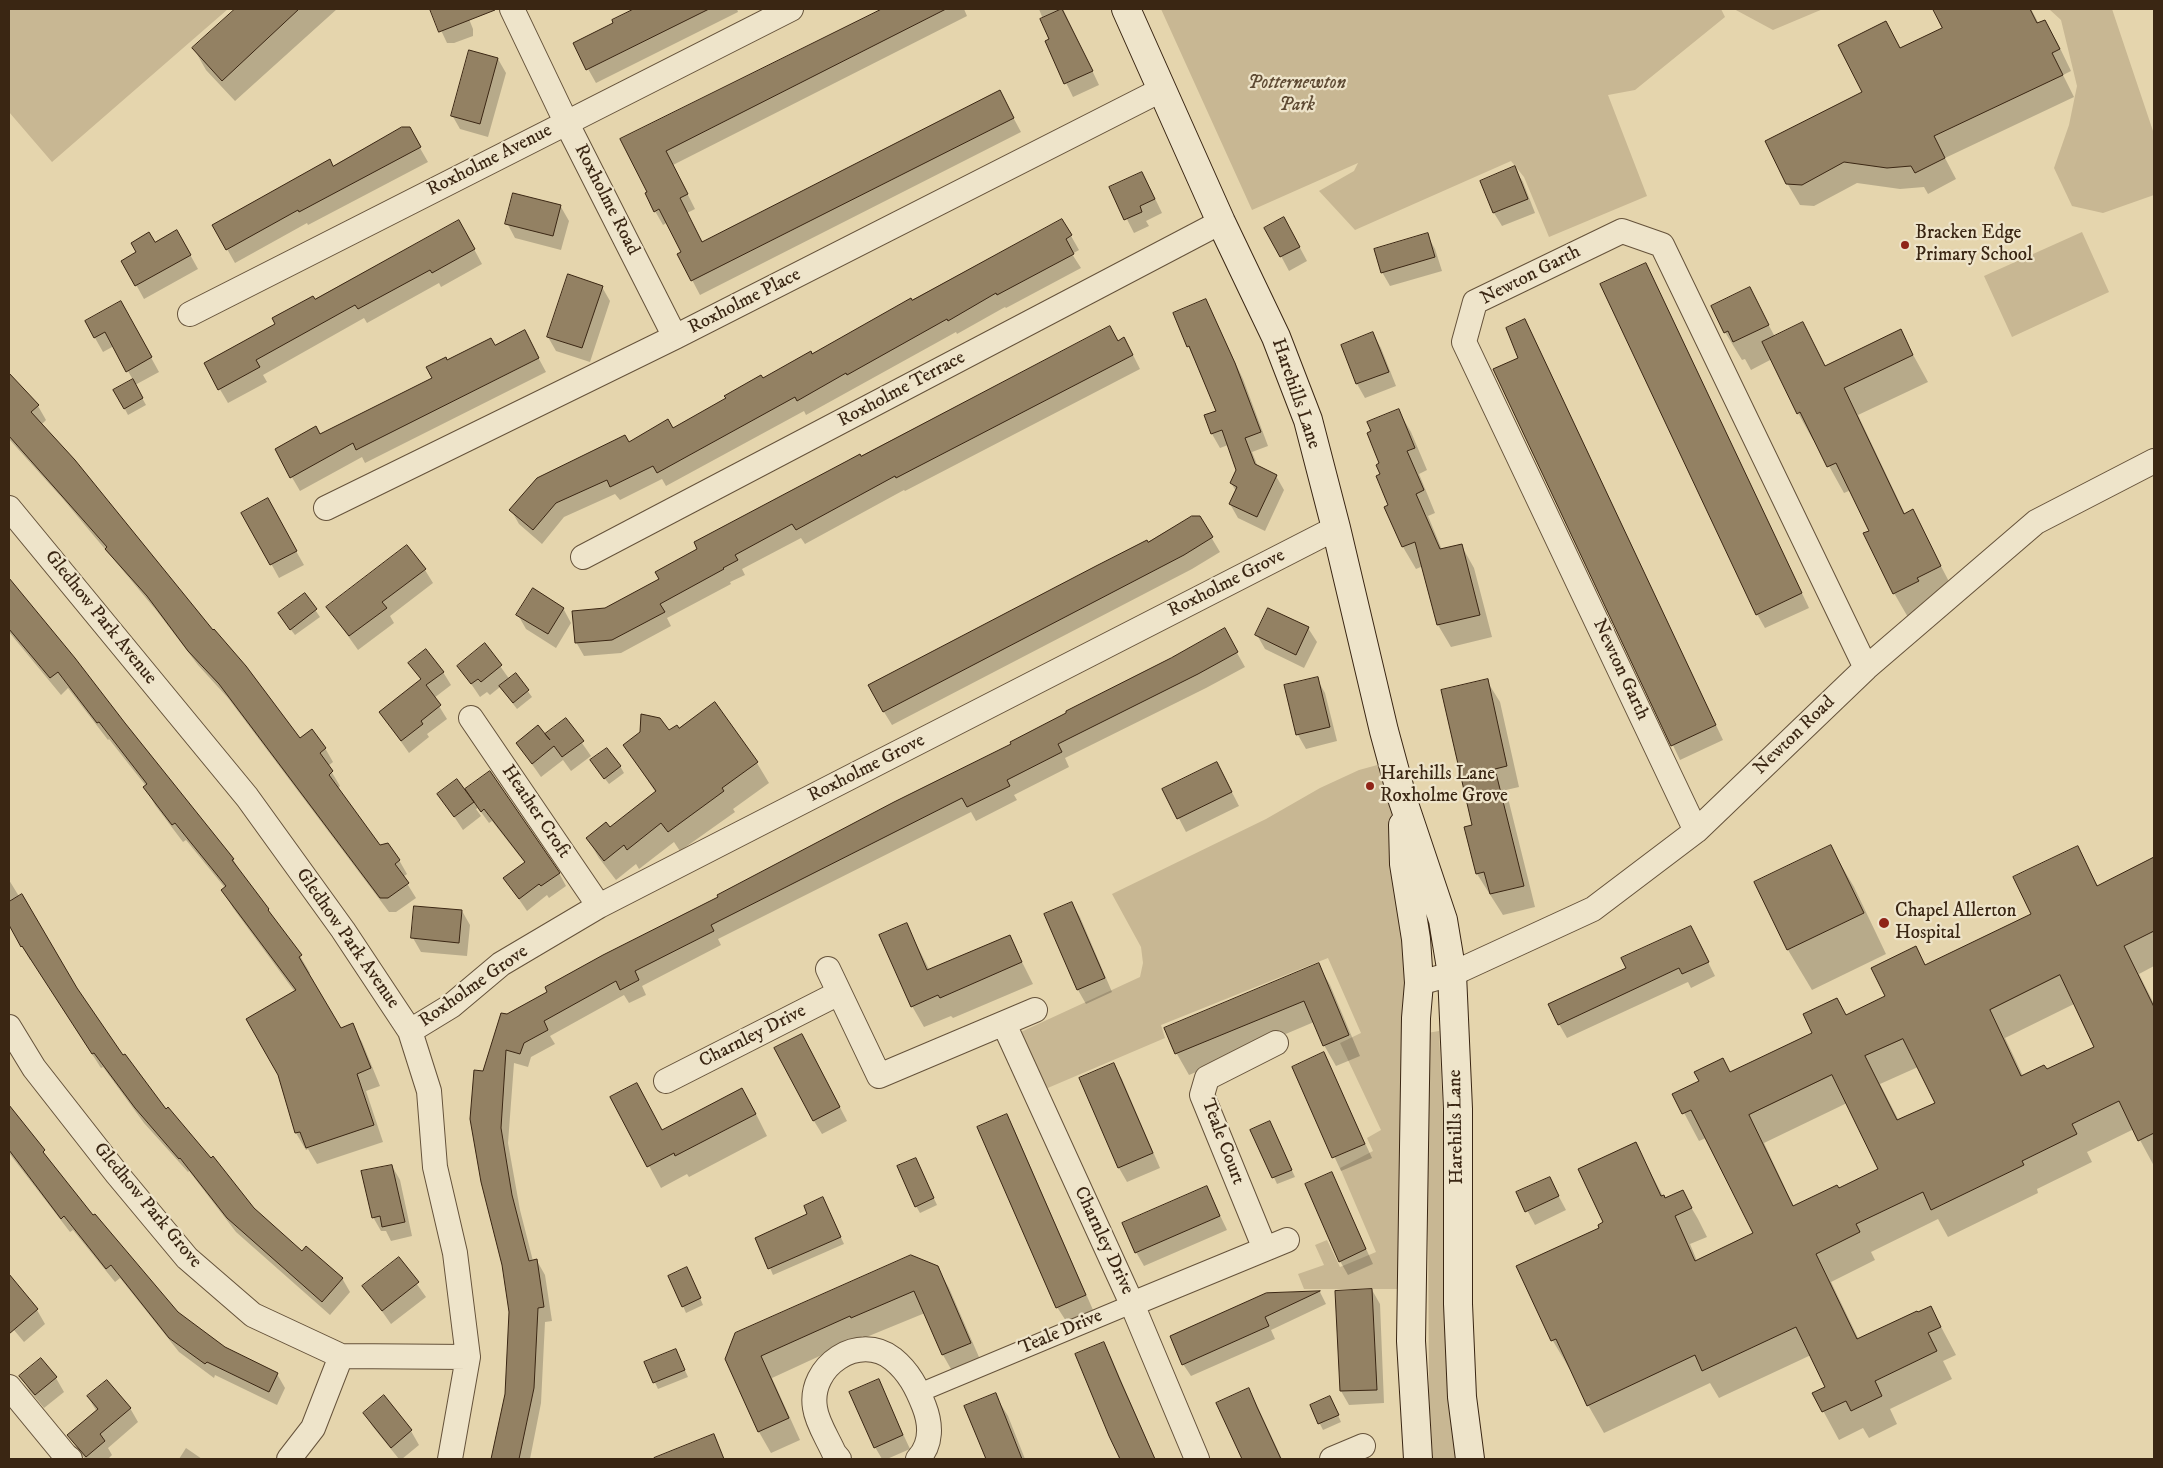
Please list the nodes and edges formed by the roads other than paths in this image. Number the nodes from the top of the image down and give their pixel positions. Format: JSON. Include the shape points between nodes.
{"nodes":[{"id":1,"x":512,"y":9,"type":"edge"},
{"id":2,"x":790,"y":9,"type":"edge"},
{"id":3,"x":1126,"y":9,"type":"edge"},
{"id":4,"x":1161,"y":90,"type":"junction"},
{"id":5,"x":566,"y":122,"type":"junction"},
{"id":6,"x":1221,"y":222,"type":"junction"},
{"id":7,"x":190,"y":314,"type":"dead end"},
{"id":8,"x":675,"y":337,"type":"junction"},
{"id":9,"x":2154,"y":461,"type":"edge"},
{"id":10,"x":9,"y":508,"type":"edge"},
{"id":11,"x":326,"y":508,"type":"dead end"},
{"id":12,"x":1336,"y":528,"type":"junction"},
{"id":13,"x":583,"y":557,"type":"dead end"},
{"id":14,"x":1866,"y":668,"type":"junction"},
{"id":15,"x":472,"y":718,"type":"dead end"},
{"id":16,"x":1403,"y":801,"type":"junction"},
{"id":17,"x":1696,"y":831,"type":"junction"},
{"id":18,"x":599,"y":906,"type":"junction"},
{"id":19,"x":828,"y":969,"type":"dead end"},
{"id":20,"x":1452,"y":974,"type":"junction"},
{"id":21,"x":1418,"y":983,"type":"junction"},
{"id":22,"x":839,"y":993,"type":"junction"},
{"id":23,"x":1034,"y":1010,"type":"dead end"},
{"id":24,"x":1004,"y":1024,"type":"junction"},
{"id":25,"x":9,"y":1027,"type":"edge"},
{"id":26,"x":410,"y":1031,"type":"junction"},
{"id":27,"x":1276,"y":1043,"type":"dead end"},
{"id":28,"x":666,"y":1081,"type":"dead end"},
{"id":29,"x":1286,"y":1240,"type":"dead end"},
{"id":30,"x":1265,"y":1249,"type":"junction"},
{"id":31,"x":1132,"y":1304,"type":"junction"},
{"id":32,"x":341,"y":1356,"type":"junction"},
{"id":33,"x":468,"y":1358,"type":"junction"},
{"id":34,"x":9,"y":1387,"type":"edge"},
{"id":35,"x":919,"y":1393,"type":"junction"},
{"id":36,"x":1363,"y":1446,"type":"dead end"},
{"id":37,"x":70,"y":1459,"type":"edge"},
{"id":38,"x":289,"y":1459,"type":"edge"},
{"id":39,"x":450,"y":1459,"type":"edge"},
{"id":40,"x":839,"y":1459,"type":"edge"},
{"id":41,"x":918,"y":1459,"type":"edge"},
{"id":42,"x":1198,"y":1459,"type":"edge"},
{"id":43,"x":1332,"y":1459,"type":"edge"},
{"id":44,"x":1418,"y":1459,"type":"edge"},
{"id":45,"x":1470,"y":1459,"type":"edge"}],
"edges":[{"from":1,"to":5,"type":"street","name":"Roxholme Road"},
{"from":2,"to":5,"type":"street","name":"Roxholme Avenue"},
{"from":3,"to":4,"type":"main road","name":"Harehills Lane"},
{"from":4,"to":6,"type":"main road","name":"Harehills Lane"},
{"from":4,"to":8,"type":"street","name":"Roxholme Place"},
{"from":5,"to":7,"type":"street","name":"Roxholme Avenue"},
{"from":5,"to":8,"type":"street","name":"Roxholme Road"},
{"from":6,"to":12,"type":"main road","name":"Harehills Lane","via":[[1276,337],[1308,420]]},
{"from":6,"to":13,"type":"street","name":"Roxholme Terrace"},
{"from":8,"to":11,"type":"street","name":"Roxholme Place"},
{"from":9,"to":14,"type":"street","name":"Newton Road","via":[[2036,522]]},
{"from":10,"to":26,"type":"street","name":"Gledhow Park Avenue","via":[[247,797],[343,930]]},
{"from":12,"to":16,"type":"main road","name":"Harehills Lane"},
{"from":12,"to":18,"type":"street","name":"Roxholme Grove"},
{"from":14,"to":17,"type":"street","name":"Newton Road"},
{"from":14,"to":17,"type":"street","name":"Newton Garth","via":[[1662,245],[1622,231],[1475,302],[1464,342]]},
{"from":15,"to":18,"type":"street","name":"Heather Croft"},
{"from":16,"to":20,"type":"main road","name":"Harehills Lane","via":[[1443,920]]},
{"from":16,"to":21,"type":"main road","name":"Harehills Lane","via":[[1404,864],[1416,939]]},
{"from":17,"to":20,"type":"street","name":"Newton Road","via":[[1593,909]]},
{"from":18,"to":26,"type":"street","name":"Roxholme Grove","via":[[502,964],[451,1006]]},
{"from":19,"to":22,"type":"street"},
{"from":20,"to":21,"type":"street","name":"Newton Road"},
{"from":20,"to":45,"type":"main road","name":"Harehills Lane","via":[[1458,1109],[1458,1304],[1462,1397]]},
{"from":21,"to":44,"type":"main road","name":"Harehills Lane","via":[[1411,1341]]},
{"from":22,"to":24,"type":"street","via":[[879,1076]]},
{"from":22,"to":28,"type":"street","name":"Charnley Drive"},
{"from":23,"to":24,"type":"street"},
{"from":24,"to":31,"type":"street","name":"Charnley Drive"},
{"from":25,"to":32,"type":"street","name":"Gledhow Park Grove","via":[[40,1075],[187,1258],[253,1315]]},
{"from":26,"to":33,"type":"street","name":"Gledhow Park Avenue","via":[[429,1091],[435,1167],[455,1253]]},
{"from":27,"to":30,"type":"street","name":"Teale Court","via":[[1207,1078],[1202,1095]]},
{"from":29,"to":30,"type":"street","name":"Teale Drive"},
{"from":30,"to":31,"type":"street","name":"Teale Drive"},
{"from":31,"to":35,"type":"street","name":"Teale Drive"},
{"from":31,"to":42,"type":"street","name":"Charnley Drive"},
{"from":32,"to":33,"type":"street","name":"Gledhow Park Grove"},
{"from":32,"to":38,"type":"street","via":[[313,1428]]},
{"from":33,"to":39,"type":"street","name":"Gledhow Park Avenue"},
{"from":34,"to":37,"type":"street"},
{"from":35,"to":40,"type":"street","via":[[916,1384],[892,1358],[877,1351],[860,1350],[844,1354],[830,1363],[814,1392],[814,1409]]},
{"from":35,"to":41,"type":"street","via":[[930,1421],[929,1438]]},
{"from":36,"to":43,"type":"street"}]}
